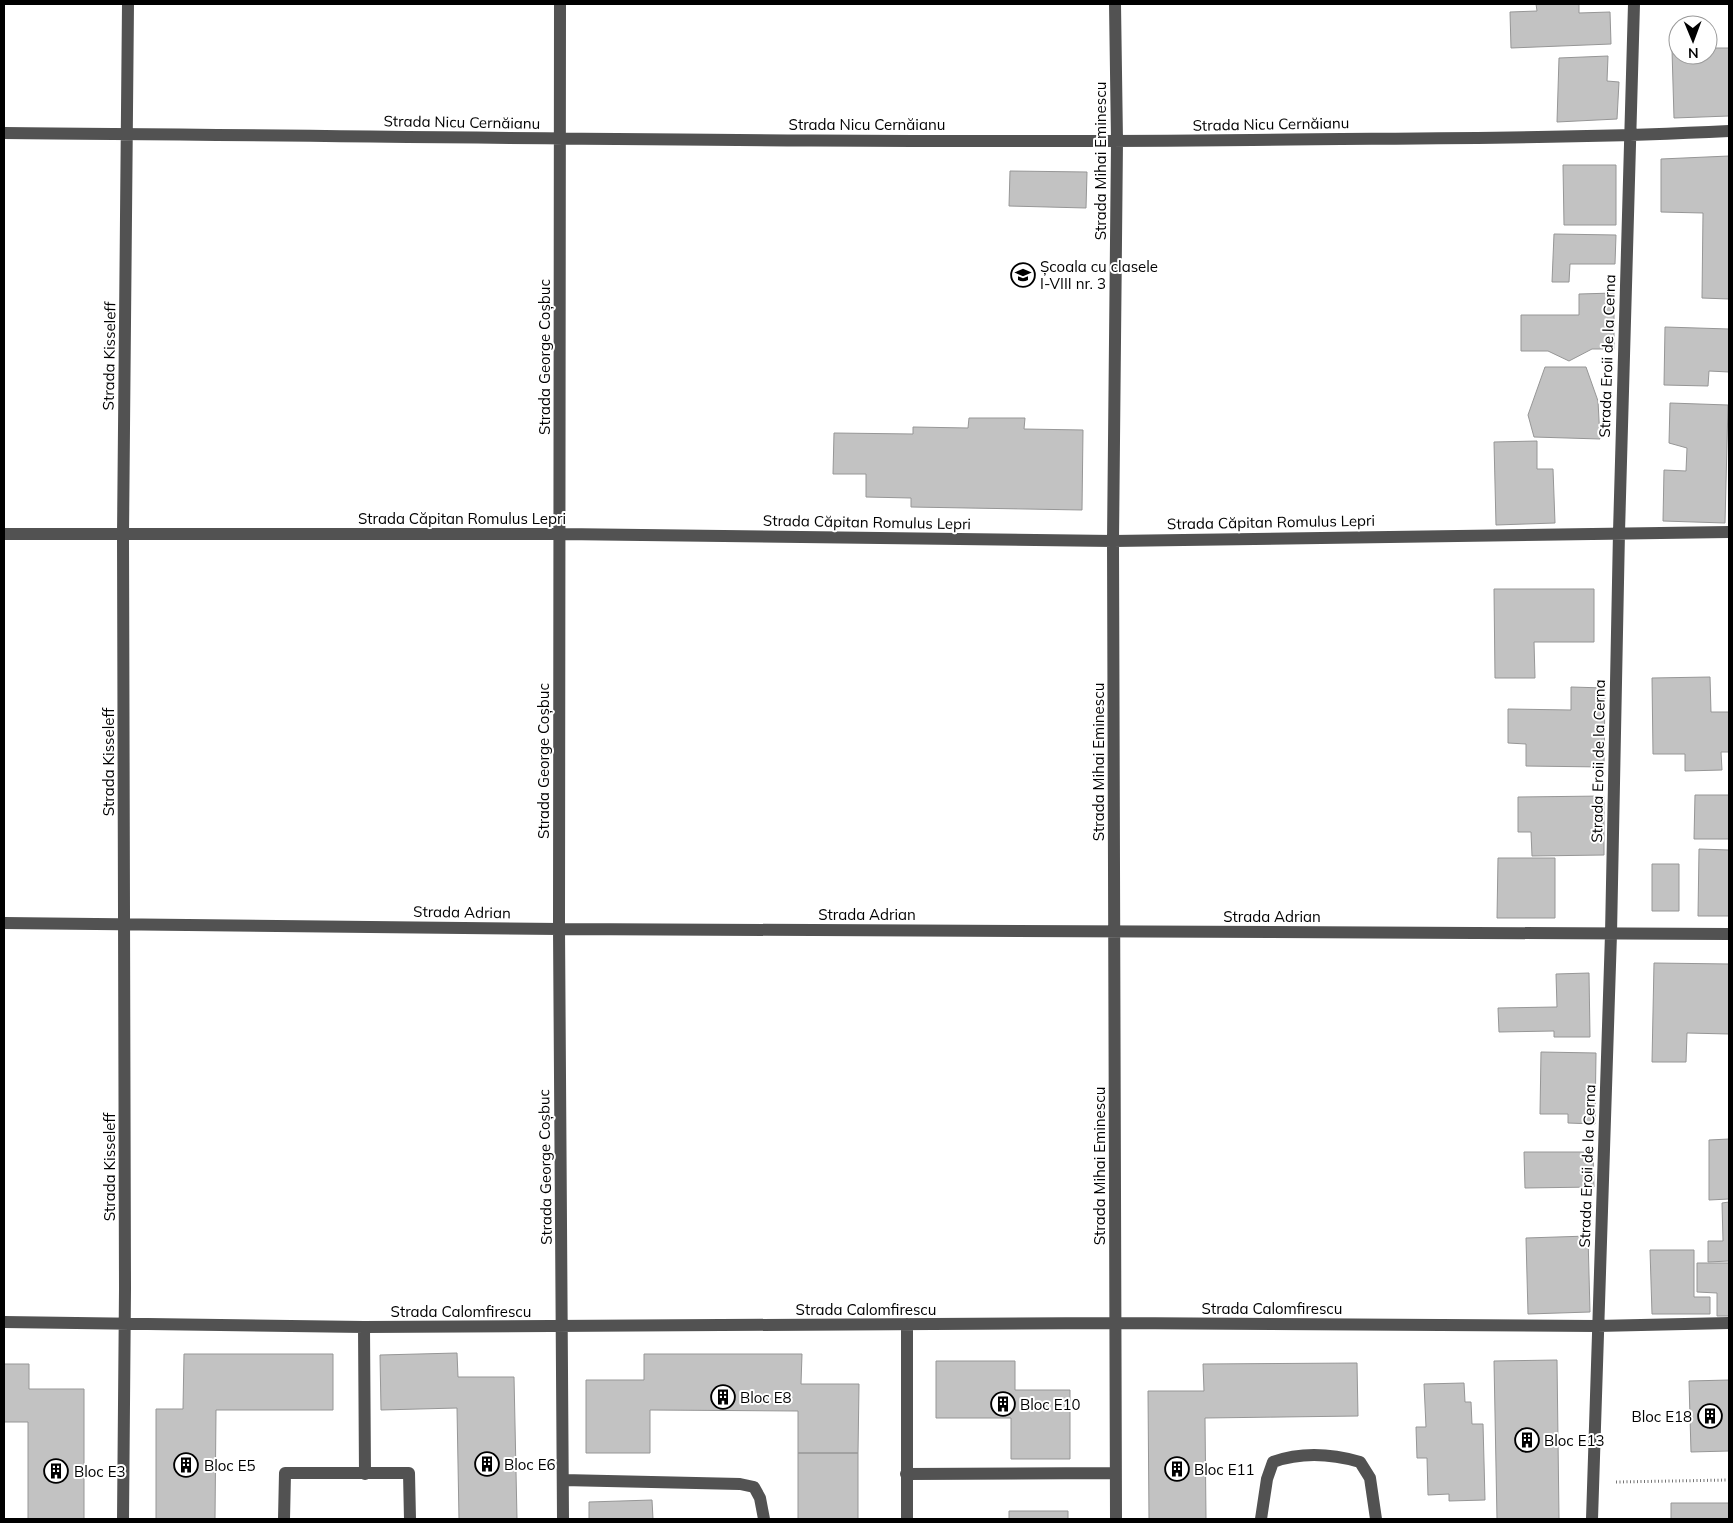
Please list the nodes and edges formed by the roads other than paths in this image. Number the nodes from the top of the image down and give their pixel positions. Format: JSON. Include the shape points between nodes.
{"nodes":[{"id":1,"x":128,"y":4,"type":"edge"},
{"id":2,"x":560,"y":4,"type":"edge"},
{"id":3,"x":1115,"y":4,"type":"edge"},
{"id":4,"x":1634,"y":4,"type":"edge"},
{"id":5,"x":1729,"y":131,"type":"edge"},
{"id":6,"x":4,"y":133,"type":"edge"},
{"id":7,"x":128,"y":134,"type":"junction"},
{"id":8,"x":1630,"y":136,"type":"junction"},
{"id":9,"x":559,"y":140,"type":"junction"},
{"id":10,"x":1117,"y":141,"type":"junction"},
{"id":11,"x":1619,"y":532,"type":"junction"},
{"id":12,"x":1729,"y":532,"type":"edge"},
{"id":13,"x":4,"y":534,"type":"edge"},
{"id":14,"x":561,"y":534,"type":"junction"},
{"id":15,"x":123,"y":535,"type":"junction"},
{"id":16,"x":1113,"y":541,"type":"junction"},
{"id":17,"x":4,"y":923,"type":"edge"},
{"id":18,"x":125,"y":925,"type":"junction"},
{"id":19,"x":559,"y":929,"type":"junction"},
{"id":20,"x":1116,"y":931,"type":"junction"},
{"id":21,"x":1611,"y":934,"type":"junction"},
{"id":22,"x":1729,"y":934,"type":"edge"},
{"id":23,"x":4,"y":1322,"type":"edge"},
{"id":24,"x":1116,"y":1323,"type":"junction"},
{"id":25,"x":1729,"y":1323,"type":"edge"},
{"id":26,"x":125,"y":1324,"type":"junction"},
{"id":27,"x":907,"y":1324,"type":"junction"},
{"id":28,"x":1597,"y":1326,"type":"junction"},
{"id":29,"x":563,"y":1327,"type":"junction"},
{"id":30,"x":364,"y":1328,"type":"junction"},
{"id":31,"x":1116,"y":1473,"type":"junction"},
{"id":32,"x":366,"y":1474,"type":"junction"},
{"id":33,"x":906,"y":1474,"type":"junction"},
{"id":34,"x":563,"y":1480,"type":"junction"},
{"id":35,"x":123,"y":1519,"type":"edge"},
{"id":36,"x":284,"y":1519,"type":"edge"},
{"id":37,"x":410,"y":1519,"type":"edge"},
{"id":38,"x":563,"y":1519,"type":"edge"},
{"id":39,"x":764,"y":1519,"type":"edge"},
{"id":40,"x":907,"y":1519,"type":"edge"},
{"id":41,"x":1116,"y":1519,"type":"edge"},
{"id":42,"x":1261,"y":1519,"type":"edge"},
{"id":43,"x":1376,"y":1519,"type":"edge"},
{"id":44,"x":1592,"y":1519,"type":"edge"}],
"edges":[{"from":1,"to":7,"type":"street","name":"Strada Kisseleff"},
{"from":2,"to":9,"type":"street","name":"Strada George Coșbuc"},
{"from":3,"to":10,"type":"street","name":"Strada Mihai Eminescu"},
{"from":4,"to":8,"type":"street","name":"Strada Eroii de la Cerna"},
{"from":5,"to":8,"type":"street","name":"Strada Nicu Cernăianu"},
{"from":6,"to":7,"type":"street","name":"Strada Nicu Cernăianu"},
{"from":7,"to":9,"type":"street","name":"Strada Nicu Cernăianu"},
{"from":7,"to":15,"type":"street","name":"Strada Kisseleff"},
{"from":8,"to":10,"type":"street","name":"Strada Nicu Cernăianu"},
{"from":8,"to":11,"type":"street","name":"Strada Eroii de la Cerna"},
{"from":9,"to":10,"type":"street","name":"Strada Nicu Cernăianu"},
{"from":9,"to":14,"type":"street","name":"Strada George Coșbuc"},
{"from":10,"to":16,"type":"street","name":"Strada Mihai Eminescu"},
{"from":11,"to":12,"type":"street","name":"Strada Căpitan Romulus Lepri"},
{"from":11,"to":16,"type":"street","name":"Strada Căpitan Romulus Lepri"},
{"from":11,"to":21,"type":"street","name":"Strada Eroii de la Cerna"},
{"from":13,"to":15,"type":"street","name":"Strada Căpitan Romulus Lepri"},
{"from":14,"to":15,"type":"street","name":"Strada Căpitan Romulus Lepri"},
{"from":14,"to":16,"type":"street","name":"Strada Căpitan Romulus Lepri"},
{"from":14,"to":19,"type":"street","name":"Strada George Coșbuc"},
{"from":15,"to":18,"type":"street","name":"Strada Kisseleff"},
{"from":16,"to":20,"type":"street","name":"Strada Mihai Eminescu"},
{"from":17,"to":18,"type":"street","name":"Strada Adrian"},
{"from":18,"to":19,"type":"street","name":"Strada Adrian"},
{"from":18,"to":26,"type":"street","name":"Strada Kisseleff"},
{"from":19,"to":20,"type":"street","name":"Strada Adrian"},
{"from":19,"to":29,"type":"street","name":"Strada George Coșbuc"},
{"from":20,"to":21,"type":"street","name":"Strada Adrian"},
{"from":20,"to":24,"type":"street","name":"Strada Mihai Eminescu"},
{"from":21,"to":22,"type":"street","name":"Strada Adrian"},
{"from":21,"to":28,"type":"street","name":"Strada Eroii de la Cerna"},
{"from":23,"to":26,"type":"street","name":"Strada Calomfirescu"},
{"from":24,"to":27,"type":"street","name":"Strada Calomfirescu"},
{"from":24,"to":28,"type":"street","name":"Strada Calomfirescu"},
{"from":24,"to":31,"type":"street","name":"Strada Mihai Eminescu"},
{"from":25,"to":28,"type":"street","name":"Strada Calomfirescu"},
{"from":26,"to":30,"type":"street","name":"Strada Calomfirescu"},
{"from":26,"to":35,"type":"street","name":"Strada Kisseleff"},
{"from":27,"to":29,"type":"street","name":"Strada Calomfirescu"},
{"from":27,"to":33,"type":"street"},
{"from":28,"to":44,"type":"street","name":"Strada Eroii de la Cerna"},
{"from":29,"to":30,"type":"street","name":"Strada Calomfirescu"},
{"from":29,"to":34,"type":"street","name":"Strada George Coșbuc"},
{"from":30,"to":32,"type":"street"},
{"from":31,"to":33,"type":"street"},
{"from":31,"to":41,"type":"street","name":"Strada Mihai Eminescu"},
{"from":32,"to":36,"type":"street","via":[[285,1473]]},
{"from":32,"to":37,"type":"street","via":[[409,1473]]},
{"from":33,"to":40,"type":"street"},
{"from":34,"to":38,"type":"street","name":"Strada George Coșbuc"},
{"from":34,"to":39,"type":"street","via":[[740,1484],[754,1487]]},
{"from":42,"to":43,"type":"street","via":[[1273,1462],[1290,1456],[1341,1456],[1360,1462],[1370,1478]]}]}
